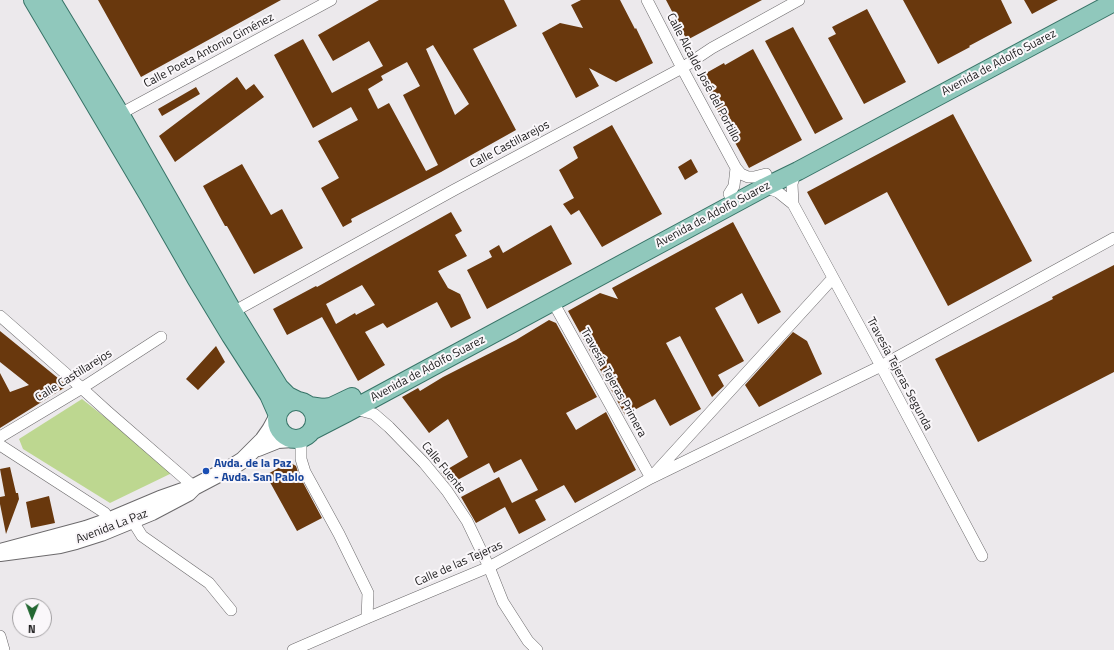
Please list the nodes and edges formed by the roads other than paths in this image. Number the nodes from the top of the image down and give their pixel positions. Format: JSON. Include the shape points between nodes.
{"nodes":[{"id":1,"x":33,"y":0,"type":"edge"},
{"id":2,"x":51,"y":0,"type":"edge"},
{"id":3,"x":331,"y":0,"type":"edge"},
{"id":4,"x":647,"y":0,"type":"edge"},
{"id":5,"x":799,"y":0,"type":"edge"},
{"id":6,"x":1104,"y":6,"type":"edge"},
{"id":7,"x":682,"y":68,"type":"junction"},
{"id":8,"x":120,"y":114,"type":"junction"},
{"id":9,"x":736,"y":168,"type":"junction"},
{"id":10,"x":798,"y":171,"type":"junction"},
{"id":11,"x":766,"y":181,"type":"junction"},
{"id":12,"x":729,"y":194,"type":"junction"},
{"id":13,"x":792,"y":204,"type":"junction"},
{"id":14,"x":1114,"y":238,"type":"edge"},
{"id":15,"x":833,"y":278,"type":"junction"},
{"id":16,"x":553,"y":302,"type":"junction"},
{"id":17,"x":233,"y":312,"type":"junction"},
{"id":18,"x":0,"y":316,"type":"edge"},
{"id":19,"x":161,"y":337,"type":"dead end"},
{"id":20,"x":881,"y":366,"type":"junction"},
{"id":21,"x":82,"y":388,"type":"junction"},
{"id":22,"x":303,"y":404,"type":"junction"},
{"id":23,"x":353,"y":409,"type":"junction"},
{"id":24,"x":277,"y":416,"type":"junction"},
{"id":25,"x":302,"y":436,"type":"junction"},
{"id":26,"x":0,"y":437,"type":"edge"},
{"id":27,"x":0,"y":445,"type":"edge"},
{"id":28,"x":253,"y":451,"type":"junction"},
{"id":29,"x":651,"y":478,"type":"junction"},
{"id":30,"x":194,"y":487,"type":"junction"},
{"id":31,"x":132,"y":520,"type":"junction"},
{"id":32,"x":103,"y":523,"type":"junction"},
{"id":33,"x":0,"y":553,"type":"edge"},
{"id":34,"x":982,"y":556,"type":"dead end"},
{"id":35,"x":489,"y":567,"type":"junction"},
{"id":36,"x":231,"y":610,"type":"dead end"},
{"id":37,"x":367,"y":618,"type":"junction"},
{"id":38,"x":0,"y":636,"type":"edge"},
{"id":39,"x":4,"y":650,"type":"edge"},
{"id":40,"x":293,"y":650,"type":"edge"},
{"id":41,"x":537,"y":650,"type":"edge"}],
"edges":[{"from":1,"to":24,"type":"main road","via":[[230,336],[269,395]]},
{"from":2,"to":8,"type":"main road"},
{"from":3,"to":8,"type":"street","name":"Calle Poeta Antonio Giménez"},
{"from":4,"to":7,"type":"street","name":"Calle Alcalde José del Portillo"},
{"from":5,"to":7,"type":"street","name":"Calle Castillarejos","via":[[712,48]]},
{"from":6,"to":10,"type":"main road","name":"Avenida de Adolfo Suarez"},
{"from":6,"to":11,"type":"main road","name":"Avenida de Adolfo Suarez"},
{"from":7,"to":9,"type":"street","name":"Calle Alcalde José del Portillo"},
{"from":7,"to":17,"type":"street","name":"Calle Castillarejos"},
{"from":8,"to":17,"type":"main road"},
{"from":9,"to":11,"type":"street","via":[[748,177]]},
{"from":9,"to":12,"type":"street","via":[[734,186]]},
{"from":10,"to":11,"type":"main road","name":"Avenida de Adolfo Suarez"},
{"from":10,"to":13,"type":"street","via":[[792,184]]},
{"from":11,"to":12,"type":"main road","name":"Avenida de Adolfo Suarez"},
{"from":11,"to":13,"type":"street"},
{"from":11,"to":16,"type":"main road","name":"Avenida de Adolfo Suarez"},
{"from":12,"to":22,"type":"main road","name":"Avenida de Adolfo Suarez","via":[[340,403],[323,408]]},
{"from":13,"to":15,"type":"street","name":"Travesía Tejeras Segunda"},
{"from":14,"to":20,"type":"street","name":"Calle de las Tejeras"},
{"from":15,"to":20,"type":"street","name":"Travesía Tejeras Segunda"},
{"from":15,"to":29,"type":"street"},
{"from":16,"to":23,"type":"main road","name":"Avenida de Adolfo Suarez"},
{"from":16,"to":29,"type":"street","name":"Travesía Tejeras Primera"},
{"from":17,"to":22,"type":"main road","via":[[279,387],[288,396]]},
{"from":18,"to":21,"type":"street"},
{"from":19,"to":21,"type":"street","name":"Calle Castillarejos"},
{"from":20,"to":29,"type":"street","name":"Calle de las Tejeras"},
{"from":20,"to":34,"type":"street","name":"Travesía Tejeras Segunda"},
{"from":21,"to":26,"type":"street","name":"Calle Castillarejos"},
{"from":21,"to":30,"type":"street"},
{"from":22,"to":24,"type":"main road","via":[[288,402],[283,405]]},
{"from":22,"to":25,"type":"main road","via":[[313,411],[315,424]]},
{"from":23,"to":25,"type":"main road","name":"Avenida de Adolfo Suarez"},
{"from":23,"to":35,"type":"street","name":"Calle Fuente","via":[[374,414],[424,463],[467,521]]},
{"from":24,"to":25,"type":"main road","via":[[277,425],[283,435],[288,438]]},
{"from":24,"to":28,"type":"main road","name":"Avenida La Paz","via":[[267,436]]},
{"from":25,"to":28,"type":"main road","name":"Avenida La Paz","via":[[272,442]]},
{"from":25,"to":37,"type":"street","via":[[301,459],[305,472],[368,593]]},
{"from":27,"to":32,"type":"street","via":[[105,513]]},
{"from":28,"to":30,"type":"main road","name":"Avenida La Paz","via":[[232,467]]},
{"from":29,"to":35,"type":"street","name":"Calle de las Tejeras"},
{"from":30,"to":31,"type":"main road","name":"Avenida La Paz","via":[[188,494]]},
{"from":30,"to":32,"type":"main road","name":"Avenida La Paz"},
{"from":31,"to":33,"type":"main road","name":"Avenida La Paz","via":[[76,541]]},
{"from":31,"to":36,"type":"street","via":[[142,536],[209,583]]},
{"from":32,"to":33,"type":"main road","name":"Avenida La Paz"},
{"from":35,"to":37,"type":"street","name":"Calle de las Tejeras"},
{"from":35,"to":41,"type":"street","name":"Calle Fuente","via":[[503,602],[528,641]]},
{"from":37,"to":40,"type":"street","name":"Calle de las Tejeras"},
{"from":38,"to":39,"type":"street"}]}
